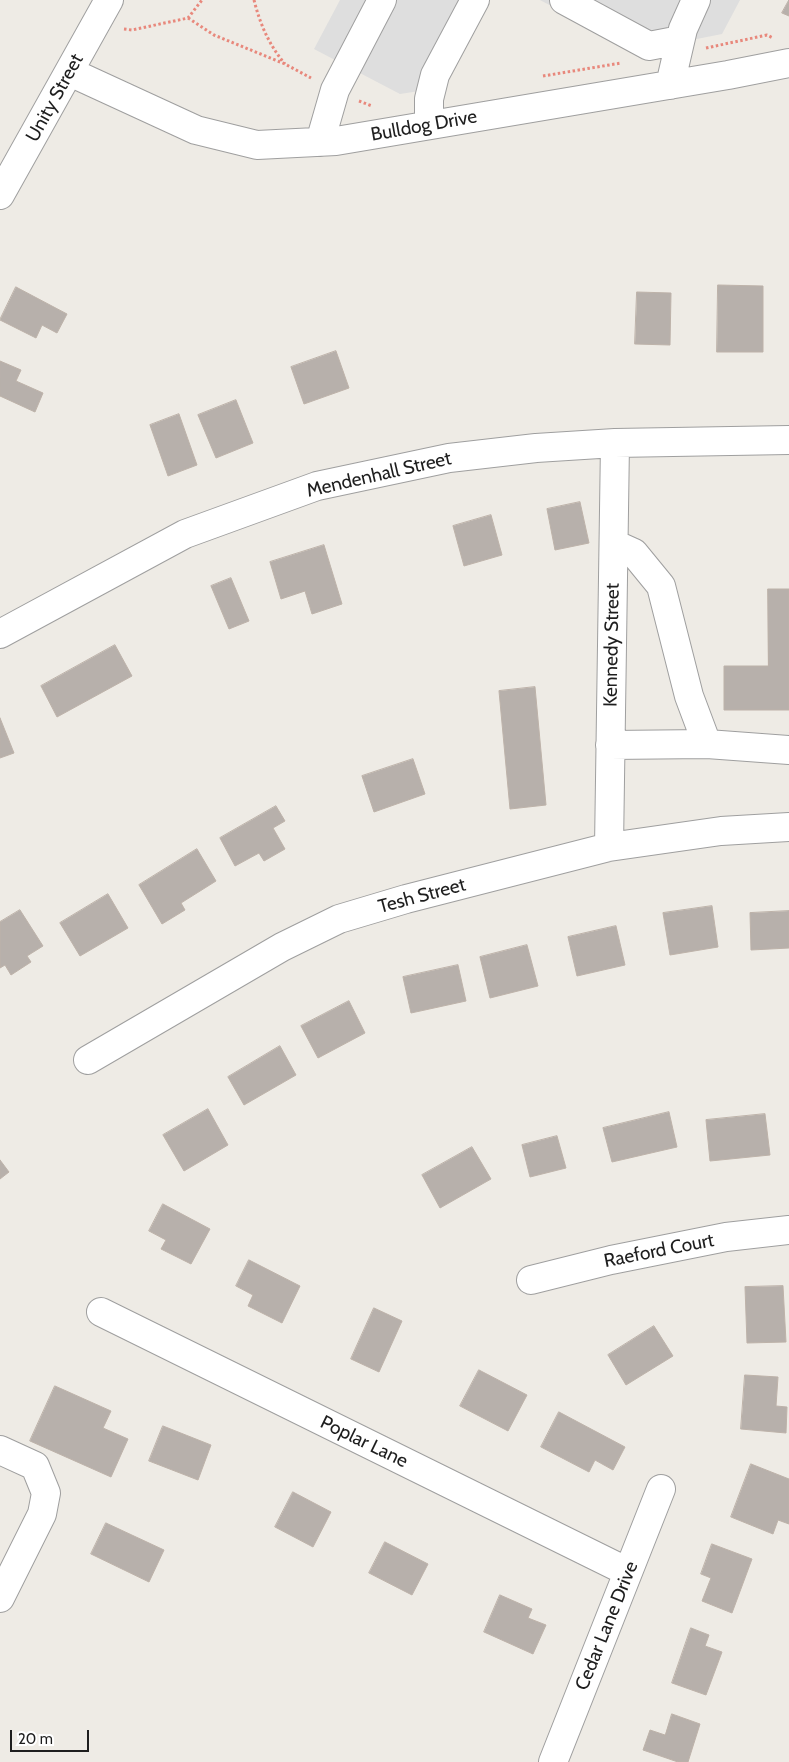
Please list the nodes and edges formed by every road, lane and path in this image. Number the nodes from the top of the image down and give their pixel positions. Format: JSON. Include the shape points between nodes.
{"nodes":[{"id":1,"x":109,"y":0,"type":"edge"},
{"id":2,"x":202,"y":0,"type":"edge"},
{"id":3,"x":254,"y":0,"type":"edge"},
{"id":4,"x":382,"y":0,"type":"edge"},
{"id":5,"x":475,"y":0,"type":"edge"},
{"id":6,"x":564,"y":0,"type":"edge"},
{"id":7,"x":696,"y":0,"type":"edge"},
{"id":8,"x":188,"y":18,"type":"junction"},
{"id":9,"x":93,"y":29,"type":"junction"},
{"id":10,"x":774,"y":39,"type":"dead end"},
{"id":11,"x":679,"y":46,"type":"junction"},
{"id":12,"x":630,"y":61,"type":"dead end"},
{"id":13,"x":789,"y":63,"type":"edge"},
{"id":14,"x":285,"y":64,"type":"junction"},
{"id":15,"x":70,"y":72,"type":"junction"},
{"id":16,"x":536,"y":78,"type":"dead end"},
{"id":17,"x":670,"y":85,"type":"junction"},
{"id":18,"x":335,"y":90,"type":"junction"},
{"id":19,"x":380,"y":105,"type":"dead end"},
{"id":20,"x":428,"y":125,"type":"junction"},
{"id":21,"x":320,"y":142,"type":"junction"},
{"id":22,"x":0,"y":195,"type":"edge"},
{"id":23,"x":789,"y":440,"type":"edge"},
{"id":24,"x":615,"y":443,"type":"junction"},
{"id":25,"x":614,"y":544,"type":"junction"},
{"id":26,"x":0,"y":634,"type":"edge"},
{"id":27,"x":707,"y":744,"type":"junction"},
{"id":28,"x":610,"y":745,"type":"junction"},
{"id":29,"x":789,"y":750,"type":"edge"},
{"id":30,"x":789,"y":827,"type":"edge"},
{"id":31,"x":609,"y":847,"type":"junction"},
{"id":32,"x":88,"y":1060,"type":"dead end"},
{"id":33,"x":789,"y":1230,"type":"edge"},
{"id":34,"x":531,"y":1280,"type":"dead end"},
{"id":35,"x":101,"y":1312,"type":"dead end"},
{"id":36,"x":0,"y":1450,"type":"edge"},
{"id":37,"x":661,"y":1489,"type":"dead end"},
{"id":38,"x":628,"y":1572,"type":"junction"},
{"id":39,"x":0,"y":1598,"type":"edge"},
{"id":40,"x":554,"y":1762,"type":"edge"}],
"edges":[{"from":1,"to":9,"type":"street","name":"Unity Street"},
{"from":2,"to":8,"type":"path"},
{"from":3,"to":14,"type":"path","via":[[273,50]]},
{"from":4,"to":18,"type":"street"},
{"from":5,"to":20,"type":"street","via":[[435,75],[429,98]]},
{"from":6,"to":11,"type":"street","via":[[648,46]]},
{"from":7,"to":11,"type":"street","via":[[682,29]]},
{"from":8,"to":9,"type":"path","via":[[132,30]]},
{"from":8,"to":14,"type":"path","via":[[214,35]]},
{"from":9,"to":15,"type":"street","name":"Unity Street"},
{"from":10,"to":11,"type":"path","via":[[767,35]]},
{"from":11,"to":17,"type":"street"},
{"from":12,"to":16,"type":"path"},
{"from":13,"to":17,"type":"street","name":"Bulldog Drive"},
{"from":14,"to":18,"type":"path"},
{"from":15,"to":21,"type":"street","name":"Bulldog Drive","via":[[196,130],[257,145]]},
{"from":15,"to":22,"type":"street","name":"Unity Street"},
{"from":17,"to":20,"type":"street","name":"Bulldog Drive"},
{"from":18,"to":19,"type":"path","via":[[371,106]]},
{"from":18,"to":21,"type":"street"},
{"from":20,"to":21,"type":"street","name":"Bulldog Drive"},
{"from":23,"to":24,"type":"street","name":"Mendenhall Street"},
{"from":24,"to":25,"type":"street","name":"Kennedy Street"},
{"from":24,"to":26,"type":"street","name":"Mendenhall Street","via":[[449,458],[317,486],[185,534]]},
{"from":25,"to":27,"type":"street","via":[[634,553],[661,586],[689,696]]},
{"from":25,"to":28,"type":"street","name":"Kennedy Street"},
{"from":27,"to":28,"type":"street"},
{"from":27,"to":29,"type":"street"},
{"from":28,"to":31,"type":"street","name":"Kennedy Street"},
{"from":30,"to":31,"type":"street","name":"Tesh Street","via":[[721,831]]},
{"from":31,"to":32,"type":"street","name":"Tesh Street","via":[[339,919],[282,947]]},
{"from":33,"to":34,"type":"street","name":"Raeford Court","via":[[726,1238],[611,1260]]},
{"from":35,"to":38,"type":"street","name":"Poplar Lane"},
{"from":36,"to":39,"type":"street","via":[[35,1466],[46,1494],[42,1514]]},
{"from":37,"to":38,"type":"street","name":"Cedar Lane Drive"},
{"from":38,"to":40,"type":"street","name":"Cedar Lane Drive"}]}
